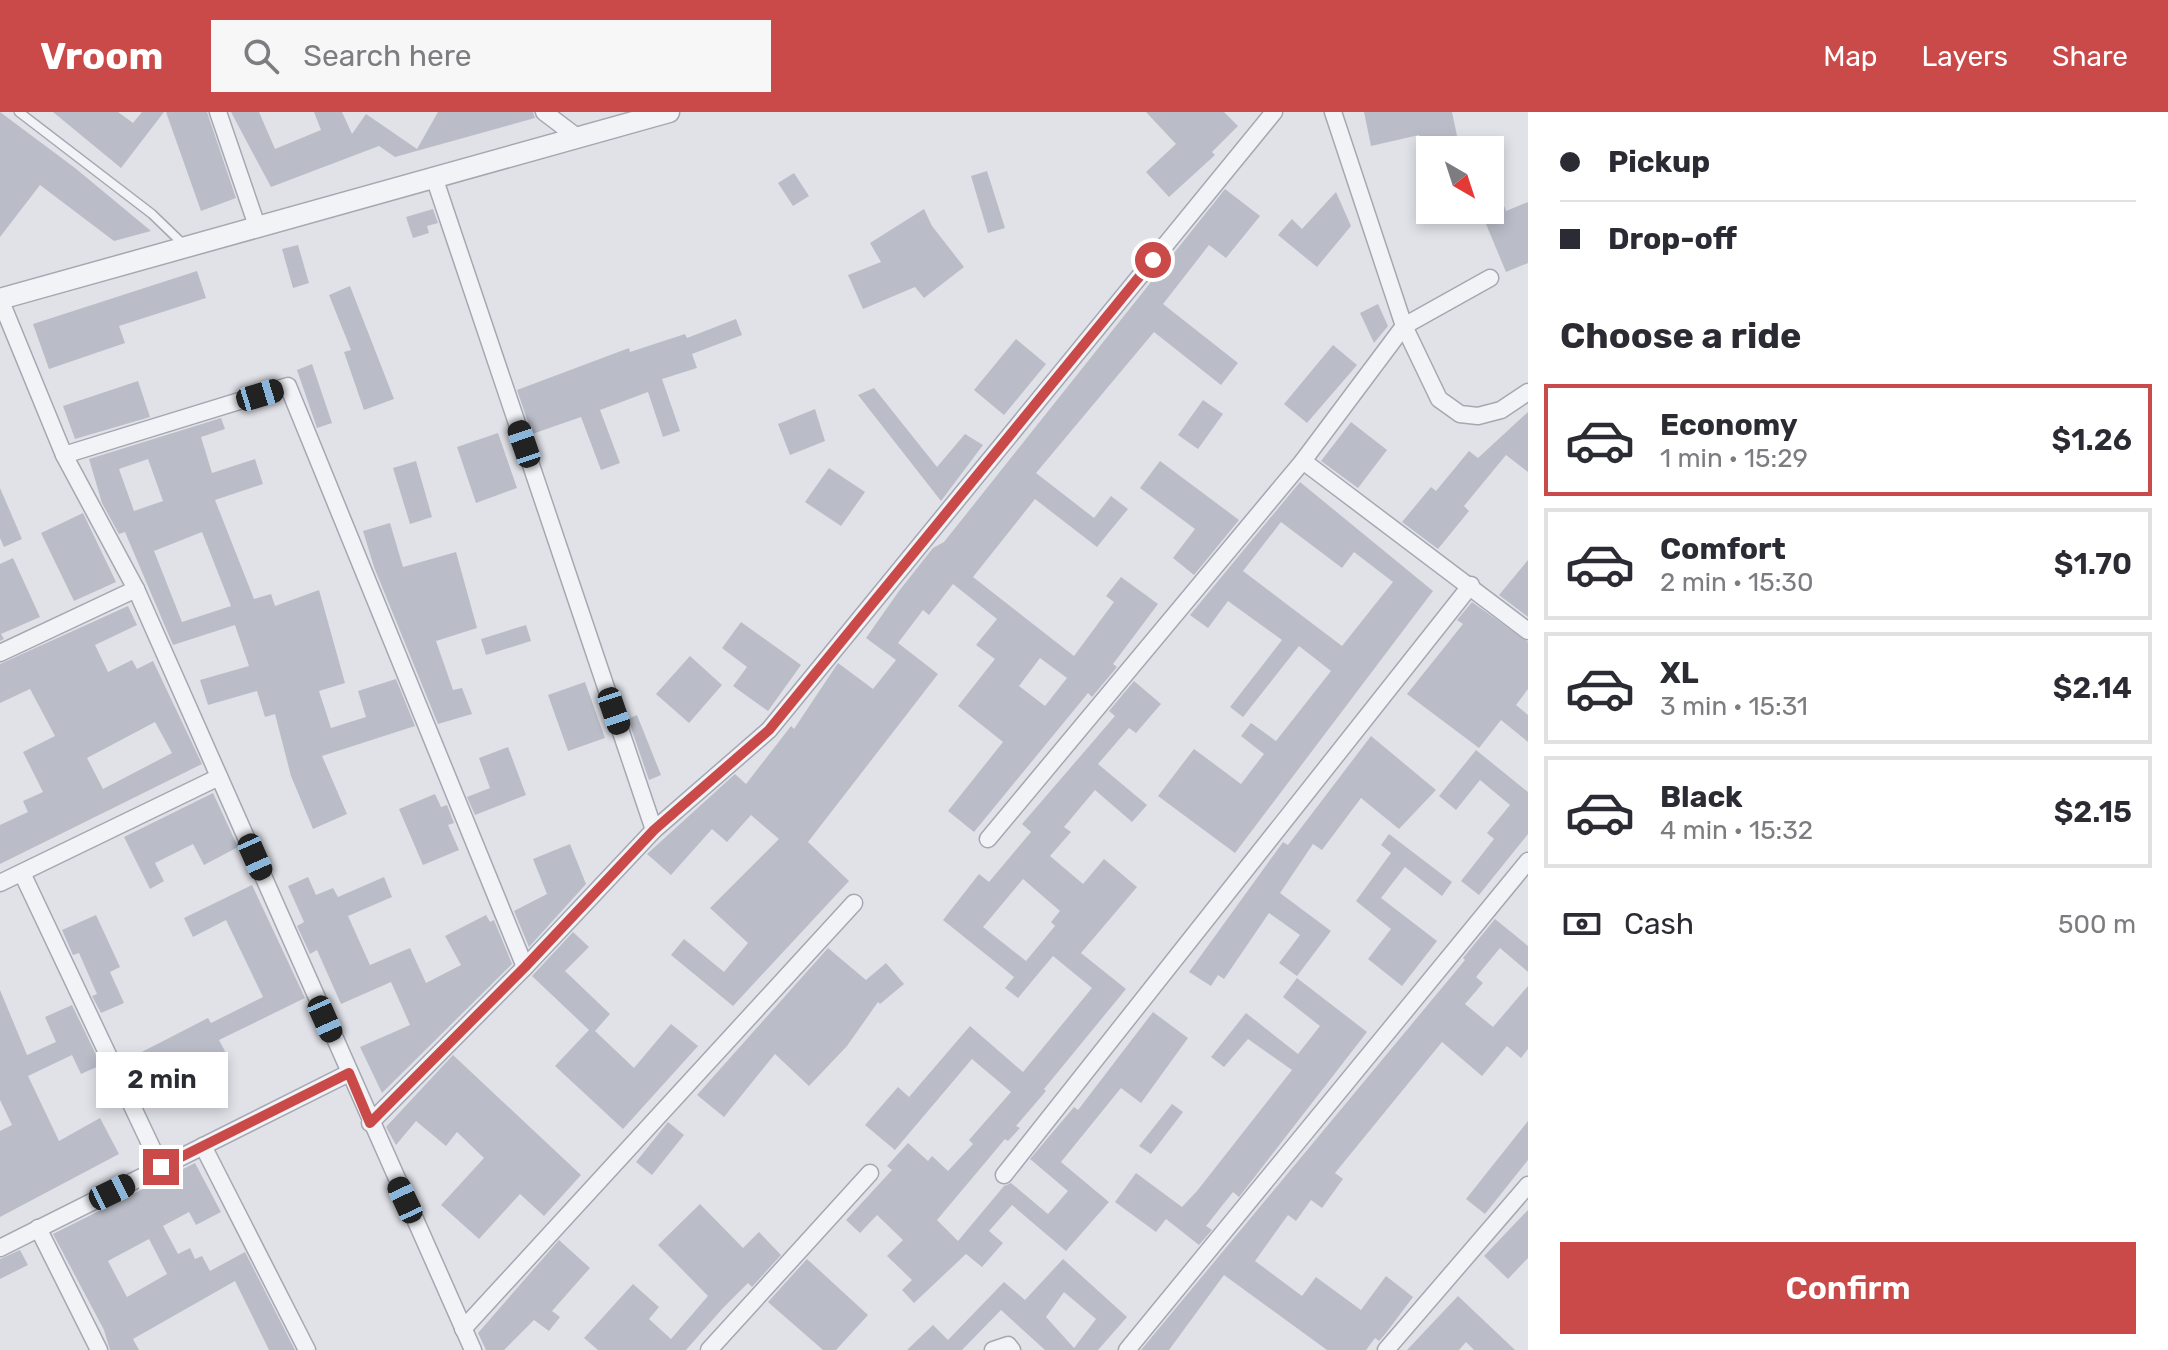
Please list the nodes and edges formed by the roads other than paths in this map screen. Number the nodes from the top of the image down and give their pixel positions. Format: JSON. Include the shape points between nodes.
{"nodes":[{"id":1,"x":19,"y":112,"type":"edge"},
{"id":2,"x":218,"y":112,"type":"edge"},
{"id":3,"x":544,"y":112,"type":"edge"},
{"id":4,"x":669,"y":112,"type":"edge"},
{"id":5,"x":1274,"y":112,"type":"edge"},
{"id":6,"x":1333,"y":112,"type":"edge"},
{"id":7,"x":577,"y":137,"type":"junction"},
{"id":8,"x":434,"y":177,"type":"junction"},
{"id":9,"x":257,"y":226,"type":"junction"},
{"id":10,"x":186,"y":246,"type":"junction"},
{"id":11,"x":1490,"y":278,"type":"dead end"},
{"id":12,"x":0,"y":299,"type":"edge"},
{"id":13,"x":1404,"y":326,"type":"junction"},
{"id":14,"x":1528,"y":392,"type":"edge"},
{"id":15,"x":64,"y":455,"type":"junction"},
{"id":16,"x":1303,"y":461,"type":"junction"},
{"id":17,"x":1471,"y":585,"type":"junction"},
{"id":18,"x":136,"y":589,"type":"junction"},
{"id":19,"x":1528,"y":631,"type":"edge"},
{"id":20,"x":0,"y":653,"type":"edge"},
{"id":21,"x":219,"y":777,"type":"junction"},
{"id":22,"x":654,"y":830,"type":"junction"},
{"id":23,"x":988,"y":839,"type":"dead end"},
{"id":24,"x":1528,"y":861,"type":"edge"},
{"id":25,"x":22,"y":873,"type":"junction"},
{"id":26,"x":0,"y":883,"type":"edge"},
{"id":27,"x":854,"y":903,"type":"dead end"},
{"id":28,"x":525,"y":967,"type":"junction"},
{"id":29,"x":349,"y":1073,"type":"junction"},
{"id":30,"x":370,"y":1123,"type":"junction"},
{"id":31,"x":203,"y":1146,"type":"junction"},
{"id":32,"x":161,"y":1167,"type":"junction"},
{"id":33,"x":870,"y":1173,"type":"dead end"},
{"id":34,"x":1004,"y":1175,"type":"dead end"},
{"id":35,"x":1528,"y":1185,"type":"edge"},
{"id":36,"x":38,"y":1228,"type":"junction"},
{"id":37,"x":0,"y":1248,"type":"edge"},
{"id":38,"x":463,"y":1329,"type":"junction"},
{"id":39,"x":99,"y":1350,"type":"edge"},
{"id":40,"x":307,"y":1350,"type":"edge"},
{"id":41,"x":473,"y":1350,"type":"edge"},
{"id":42,"x":709,"y":1350,"type":"edge"},
{"id":43,"x":993,"y":1350,"type":"edge"},
{"id":44,"x":1012,"y":1350,"type":"edge"},
{"id":45,"x":1127,"y":1350,"type":"edge"},
{"id":46,"x":1386,"y":1350,"type":"edge"}],
"edges":[{"from":1,"to":10,"type":"lane"},
{"from":2,"to":9,"type":"street"},
{"from":3,"to":7,"type":"street"},
{"from":4,"to":7,"type":"street"},
{"from":5,"to":22,"type":"street","via":[[769,730]]},
{"from":6,"to":13,"type":"street"},
{"from":7,"to":8,"type":"street"},
{"from":8,"to":9,"type":"street"},
{"from":8,"to":22,"type":"street"},
{"from":9,"to":10,"type":"street"},
{"from":10,"to":12,"type":"street"},
{"from":11,"to":13,"type":"street"},
{"from":12,"to":15,"type":"street"},
{"from":13,"to":14,"type":"street","via":[[1439,399],[1460,414],[1501,410]]},
{"from":13,"to":16,"type":"street"},
{"from":15,"to":18,"type":"street"},
{"from":15,"to":28,"type":"street","via":[[288,386]]},
{"from":16,"to":17,"type":"street"},
{"from":16,"to":23,"type":"street"},
{"from":17,"to":19,"type":"street"},
{"from":17,"to":34,"type":"street"},
{"from":18,"to":20,"type":"street"},
{"from":18,"to":21,"type":"street"},
{"from":21,"to":25,"type":"street"},
{"from":21,"to":29,"type":"street"},
{"from":22,"to":28,"type":"street"},
{"from":24,"to":45,"type":"street"},
{"from":25,"to":26,"type":"street"},
{"from":25,"to":32,"type":"street"},
{"from":27,"to":38,"type":"street"},
{"from":28,"to":30,"type":"street"},
{"from":29,"to":30,"type":"street"},
{"from":29,"to":31,"type":"street"},
{"from":30,"to":38,"type":"street"},
{"from":31,"to":32,"type":"street"},
{"from":31,"to":40,"type":"street"},
{"from":32,"to":36,"type":"street"},
{"from":33,"to":42,"type":"street"},
{"from":35,"to":46,"type":"street"},
{"from":36,"to":37,"type":"street"},
{"from":36,"to":39,"type":"street"},
{"from":38,"to":41,"type":"street"},
{"from":43,"to":44,"type":"street","via":[[1008,1345]]}]}
